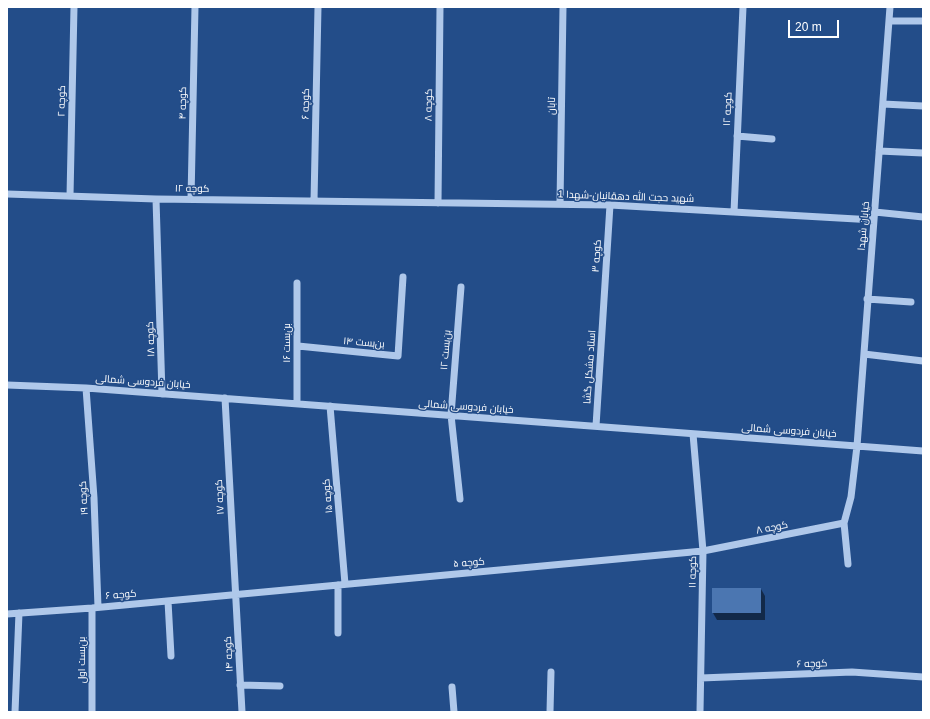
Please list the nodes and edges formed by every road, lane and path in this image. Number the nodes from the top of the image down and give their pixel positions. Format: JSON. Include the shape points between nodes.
{"nodes":[{"id":1,"x":74,"y":7,"type":"edge"},
{"id":2,"x":195,"y":7,"type":"edge"},
{"id":3,"x":318,"y":7,"type":"edge"},
{"id":4,"x":440,"y":7,"type":"edge"},
{"id":5,"x":563,"y":7,"type":"edge"},
{"id":6,"x":743,"y":7,"type":"edge"},
{"id":7,"x":890,"y":7,"type":"edge"},
{"id":8,"x":889,"y":21,"type":"junction"},
{"id":9,"x":923,"y":21,"type":"edge"},
{"id":10,"x":884,"y":104,"type":"junction"},
{"id":11,"x":923,"y":106,"type":"edge"},
{"id":12,"x":737,"y":136,"type":"junction"},
{"id":13,"x":772,"y":139,"type":"dead end"},
{"id":14,"x":880,"y":151,"type":"junction"},
{"id":15,"x":923,"y":153,"type":"edge"},
{"id":16,"x":7,"y":194,"type":"edge"},
{"id":17,"x":70,"y":196,"type":"junction"},
{"id":18,"x":156,"y":199,"type":"junction"},
{"id":19,"x":192,"y":199,"type":"junction"},
{"id":20,"x":314,"y":201,"type":"junction"},
{"id":21,"x":376,"y":202,"type":"joint"},
{"id":22,"x":438,"y":203,"type":"junction"},
{"id":23,"x":560,"y":204,"type":"junction"},
{"id":24,"x":610,"y":205,"type":"junction"},
{"id":25,"x":734,"y":212,"type":"junction"},
{"id":26,"x":874,"y":216,"type":"junction"},
{"id":27,"x":923,"y":217,"type":"edge"},
{"id":28,"x":403,"y":277,"type":"dead end"},
{"id":29,"x":297,"y":283,"type":"dead end"},
{"id":30,"x":461,"y":287,"type":"dead end"},
{"id":31,"x":868,"y":299,"type":"junction"},
{"id":32,"x":911,"y":302,"type":"dead end"},
{"id":33,"x":604,"y":309,"type":"joint"},
{"id":34,"x":298,"y":346,"type":"junction"},
{"id":35,"x":864,"y":354,"type":"junction"},
{"id":36,"x":923,"y":361,"type":"edge"},
{"id":37,"x":7,"y":385,"type":"edge"},
{"id":38,"x":86,"y":388,"type":"junction"},
{"id":39,"x":162,"y":394,"type":"junction"},
{"id":40,"x":225,"y":398,"type":"junction"},
{"id":41,"x":297,"y":404,"type":"junction"},
{"id":42,"x":330,"y":406,"type":"junction"},
{"id":43,"x":451,"y":415,"type":"junction"},
{"id":44,"x":596,"y":426,"type":"junction"},
{"id":45,"x":693,"y":434,"type":"junction"},
{"id":46,"x":857,"y":446,"type":"junction"},
{"id":47,"x":923,"y":451,"type":"edge"},
{"id":48,"x":460,"y":499,"type":"dead end"},
{"id":49,"x":844,"y":523,"type":"junction"},
{"id":50,"x":703,"y":551,"type":"junction"},
{"id":51,"x":848,"y":564,"type":"dead end"},
{"id":52,"x":342,"y":585,"type":"junction"},
{"id":53,"x":236,"y":594,"type":"junction"},
{"id":54,"x":168,"y":601,"type":"junction"},
{"id":55,"x":95,"y":607,"type":"junction"},
{"id":56,"x":20,"y":613,"type":"junction"},
{"id":57,"x":7,"y":614,"type":"edge"},
{"id":58,"x":338,"y":633,"type":"dead end"},
{"id":59,"x":171,"y":656,"type":"dead end"},
{"id":60,"x":551,"y":672,"type":"dead end"},
{"id":61,"x":923,"y":677,"type":"edge"},
{"id":62,"x":701,"y":678,"type":"junction"},
{"id":63,"x":240,"y":685,"type":"junction"},
{"id":64,"x":280,"y":686,"type":"dead end"},
{"id":65,"x":452,"y":687,"type":"dead end"},
{"id":66,"x":15,"y":712,"type":"edge"},
{"id":67,"x":92,"y":712,"type":"edge"},
{"id":68,"x":242,"y":712,"type":"edge"},
{"id":69,"x":454,"y":712,"type":"edge"},
{"id":70,"x":550,"y":712,"type":"edge"},
{"id":71,"x":700,"y":712,"type":"edge"}],
"edges":[{"from":1,"to":17,"type":"street","name":"کوچه ۲"},
{"from":2,"to":19,"type":"street","name":"کوچه ۴"},
{"from":3,"to":20,"type":"street","name":"کوچه ۶"},
{"from":4,"to":22,"type":"street","name":"کوچه ۸"},
{"from":5,"to":23,"type":"street","name":"تابان"},
{"from":6,"to":12,"type":"street","name":"کوچه ۱۲"},
{"from":7,"to":8,"type":"street","name":"خیابان شهدا"},
{"from":8,"to":9,"type":"street"},
{"from":8,"to":10,"type":"street","name":"خیابان شهدا"},
{"from":10,"to":11,"type":"street"},
{"from":10,"to":14,"type":"street","name":"خیابان شهدا"},
{"from":12,"to":13,"type":"street"},
{"from":12,"to":25,"type":"street","name":"کوچه ۱۲"},
{"from":14,"to":15,"type":"street"},
{"from":14,"to":26,"type":"street","name":"خیابان شهدا"},
{"from":16,"to":17,"type":"street","name":"کوچه ۱۲"},
{"from":17,"to":18,"type":"street","name":"کوچه ۱۲"},
{"from":18,"to":19,"type":"street","name":"کوچه ۱۲"},
{"from":18,"to":39,"type":"street","name":"کوچه ۱۸"},
{"from":19,"to":20,"type":"street","name":"کوچه ۱۲"},
{"from":20,"to":21,"type":"street","name":"کوچه ۱۲"},
{"from":21,"to":22,"type":"street","name":"شهید حجت الله دهقانیان-شهدا 1"},
{"from":22,"to":23,"type":"street","name":"شهید حجت الله دهقانیان-شهدا 1"},
{"from":23,"to":24,"type":"street","name":"شهید حجت الله دهقانیان-شهدا 1"},
{"from":24,"to":25,"type":"street","name":"شهید حجت الله دهقانیان-شهدا 1"},
{"from":24,"to":33,"type":"street","name":"کوچه ۳"},
{"from":25,"to":26,"type":"street","name":"شهید حجت الله دهقانیان-شهدا 1"},
{"from":26,"to":27,"type":"street"},
{"from":26,"to":31,"type":"street","name":"خیابان شهدا"},
{"from":28,"to":34,"type":"street","name":"بن‌بست ۱۴","via":[[398,356]]},
{"from":29,"to":34,"type":"street","name":"بن‌بست ۱۶"},
{"from":30,"to":43,"type":"street","name":"بن‌بست ۱۲"},
{"from":31,"to":32,"type":"street"},
{"from":31,"to":35,"type":"street","name":"خیابان شهدا"},
{"from":33,"to":44,"type":"street","name":"استاد مشکل گشا"},
{"from":34,"to":41,"type":"street","name":"بن‌بست ۱۶"},
{"from":35,"to":36,"type":"street"},
{"from":35,"to":46,"type":"street","name":"خیابان شهدا"},
{"from":37,"to":38,"type":"street","name":"خیابان فردوسی شمالی"},
{"from":38,"to":39,"type":"street","name":"خیابان فردوسی شمالی"},
{"from":38,"to":55,"type":"street","name":"کوچه ۱۹","via":[[94,498]]},
{"from":39,"to":40,"type":"street","name":"خیابان فردوسی شمالی"},
{"from":40,"to":41,"type":"street","name":"خیابان فردوسی شمالی"},
{"from":40,"to":53,"type":"street","name":"کوچه ۱۷"},
{"from":41,"to":42,"type":"street","name":"خیابان فردوسی شمالی"},
{"from":42,"to":43,"type":"street","name":"خیابان فردوسی شمالی"},
{"from":42,"to":52,"type":"street","name":"کوچه ۱۵"},
{"from":43,"to":44,"type":"street","name":"خیابان فردوسی شمالی"},
{"from":43,"to":48,"type":"street","name":"بن‌بست ۱۲"},
{"from":44,"to":45,"type":"street","name":"خیابان فردوسی شمالی"},
{"from":45,"to":46,"type":"street","name":"خیابان فردوسی شمالی"},
{"from":45,"to":50,"type":"street","name":"کوچه ۱۱"},
{"from":46,"to":47,"type":"street","name":"خیابان فردوسی شمالی"},
{"from":46,"to":49,"type":"street","name":"خیابان شهدا","via":[[851,497]]},
{"from":49,"to":50,"type":"street","name":"کوچه ۸"},
{"from":49,"to":51,"type":"street"},
{"from":50,"to":52,"type":"street","name":"کوچه ۵"},
{"from":50,"to":62,"type":"street","name":"کوچه ۱۱"},
{"from":52,"to":53,"type":"street","name":"کوچه ۵"},
{"from":52,"to":58,"type":"street","name":"کوچه ۱۵"},
{"from":53,"to":54,"type":"street","name":"کوچه ۶"},
{"from":53,"to":63,"type":"street","name":"کوچه ۱۴"},
{"from":54,"to":55,"type":"street","name":"کوچه ۶"},
{"from":54,"to":59,"type":"street"},
{"from":55,"to":56,"type":"street","name":"کوچه ۶"},
{"from":55,"to":67,"type":"street","name":"بن‌بست اول"},
{"from":56,"to":57,"type":"street","name":"کوچه ۶"},
{"from":56,"to":66,"type":"street"},
{"from":60,"to":70,"type":"street"},
{"from":61,"to":62,"type":"street","name":"کوچه ۶","via":[[852,672]]},
{"from":62,"to":71,"type":"street","name":"کوچه ۱۱"},
{"from":63,"to":64,"type":"street"},
{"from":63,"to":68,"type":"street","name":"کوچه ۱۴"},
{"from":65,"to":69,"type":"street"}]}
